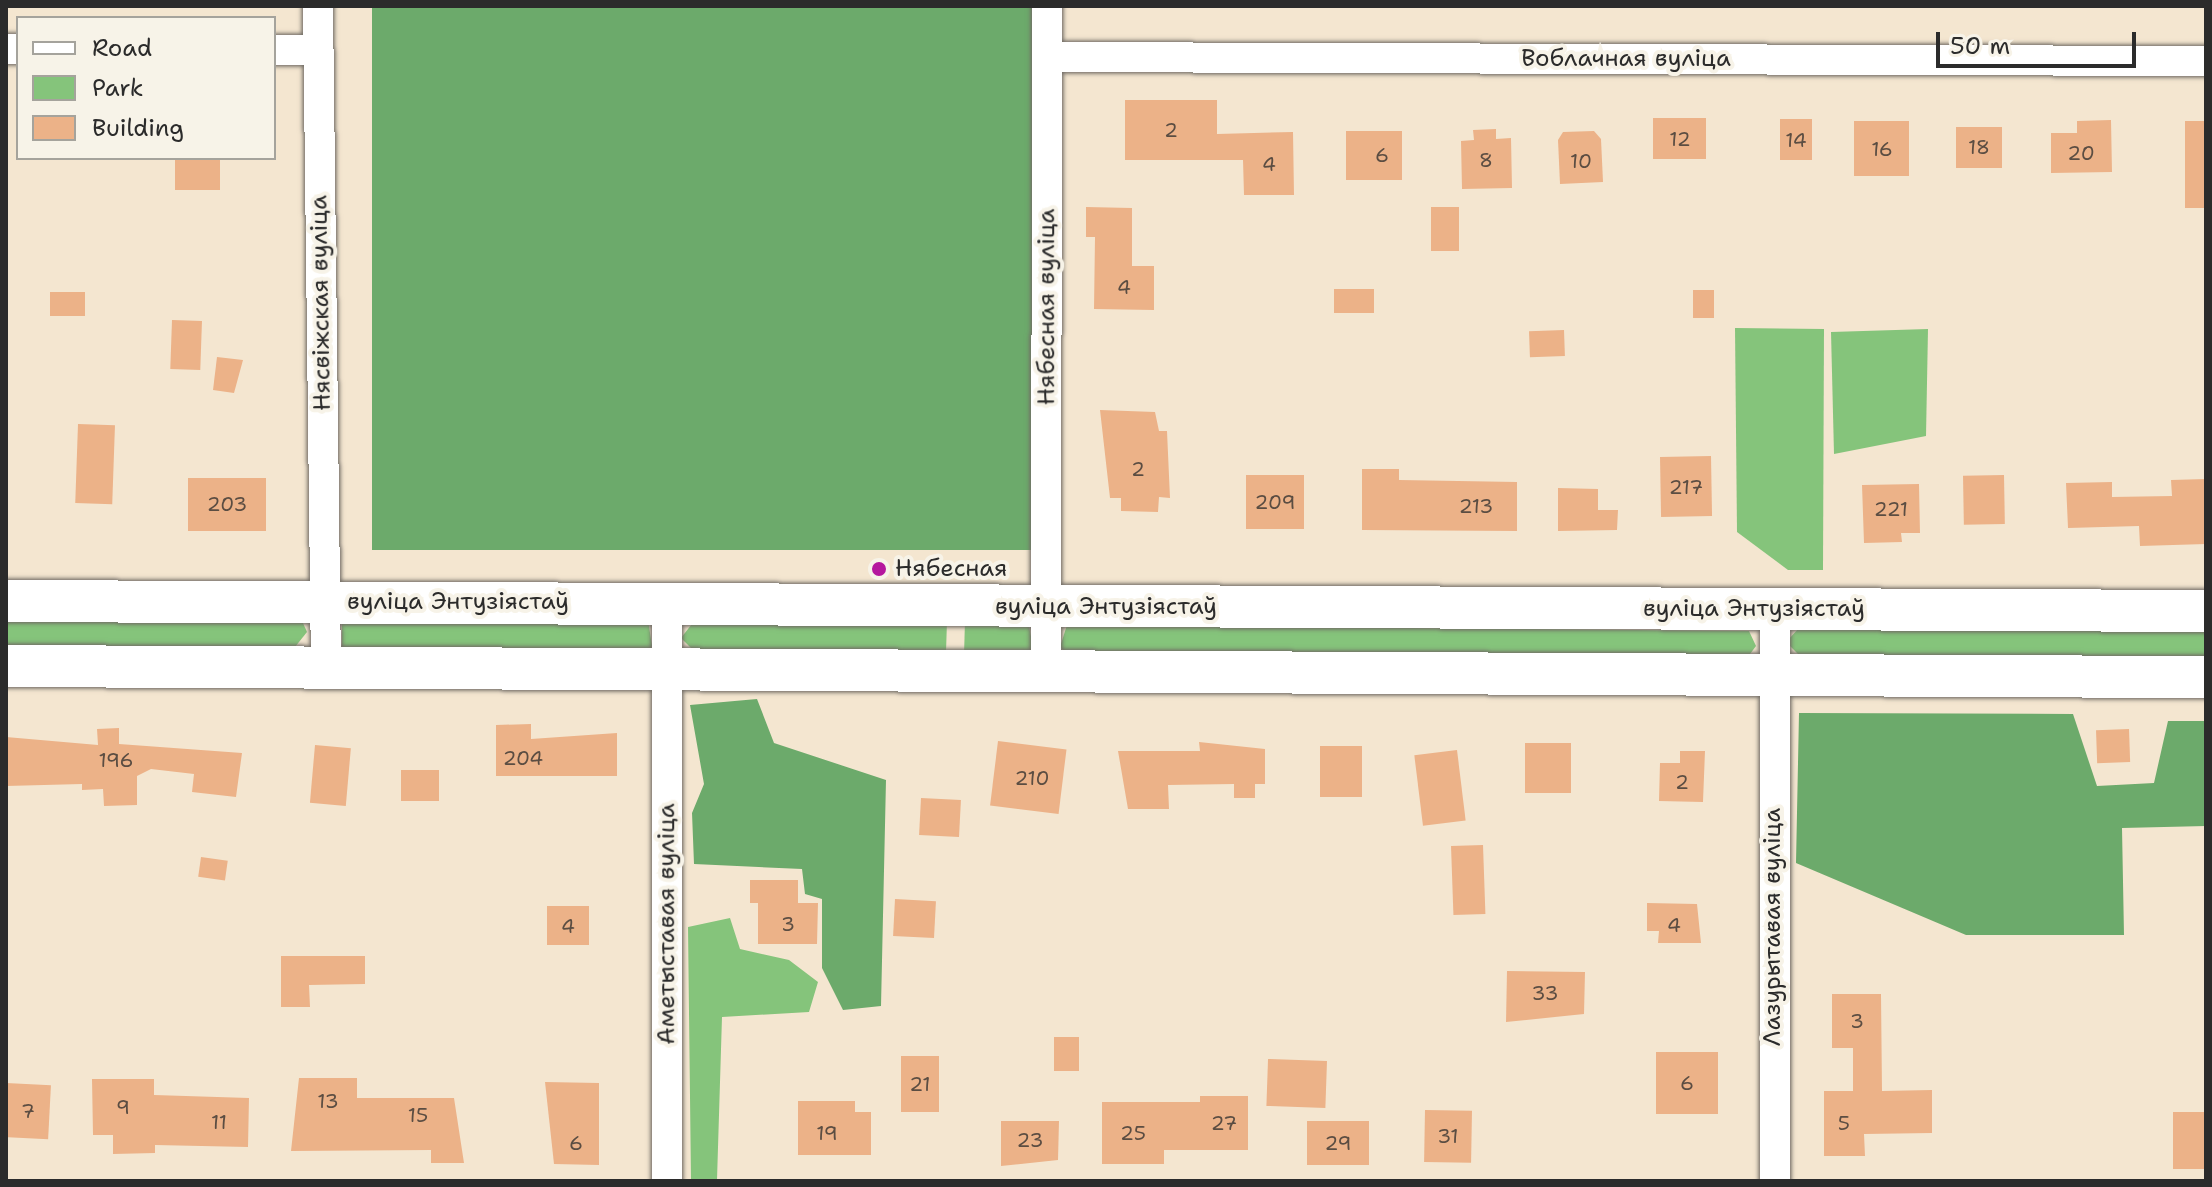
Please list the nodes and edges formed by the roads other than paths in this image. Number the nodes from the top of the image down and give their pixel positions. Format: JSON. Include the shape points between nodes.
{"nodes":[{"id":1,"x":318,"y":6,"type":"edge"},
{"id":2,"x":1047,"y":6,"type":"edge"},
{"id":3,"x":276,"y":50,"type":"edge"},
{"id":4,"x":316,"y":50,"type":"junction"},
{"id":5,"x":1047,"y":57,"type":"junction"},
{"id":6,"x":2206,"y":61,"type":"edge"},
{"id":7,"x":6,"y":601,"type":"edge"},
{"id":8,"x":326,"y":601,"type":"junction"},
{"id":9,"x":667,"y":603,"type":"junction"},
{"id":10,"x":1046,"y":607,"type":"junction"},
{"id":11,"x":1775,"y":609,"type":"junction"},
{"id":12,"x":2206,"y":611,"type":"edge"},
{"id":13,"x":6,"y":666,"type":"edge"},
{"id":14,"x":669,"y":666,"type":"junction"},
{"id":15,"x":326,"y":667,"type":"junction"},
{"id":16,"x":1046,"y":670,"type":"junction"},
{"id":17,"x":1773,"y":673,"type":"junction"},
{"id":18,"x":2206,"y":677,"type":"edge"},
{"id":19,"x":667,"y":1181,"type":"edge"},
{"id":20,"x":1775,"y":1181,"type":"edge"}],
"edges":[{"from":1,"to":4,"type":"street","name":"Нясвіжская вуліца"},
{"from":2,"to":5,"type":"street","name":"Нябесная вуліца"},
{"from":3,"to":4,"type":"street"},
{"from":4,"to":8,"type":"street","name":"Нясвіжская вуліца"},
{"from":5,"to":6,"type":"street","name":"Воблачная вуліца"},
{"from":5,"to":10,"type":"street","name":"Нябесная вуліца"},
{"from":7,"to":8,"type":"street","name":"вуліца Энтузіястаў"},
{"from":8,"to":9,"type":"street","name":"вуліца Энтузіястаў"},
{"from":8,"to":15,"type":"street","name":"Нясвіжская вуліца"},
{"from":9,"to":10,"type":"street","name":"вуліца Энтузіястаў"},
{"from":9,"to":14,"type":"street","name":"Аметыставая вуліца"},
{"from":10,"to":11,"type":"street","name":"вуліца Энтузіястаў"},
{"from":10,"to":16,"type":"street","name":"Нябесная вуліца"},
{"from":11,"to":12,"type":"street","name":"вуліца Энтузіястаў"},
{"from":11,"to":17,"type":"street","name":"Лазурытавая вуліца"},
{"from":13,"to":15,"type":"street"},
{"from":14,"to":15,"type":"street"},
{"from":14,"to":16,"type":"street"},
{"from":14,"to":19,"type":"street","name":"Аметыставая вуліца"},
{"from":16,"to":17,"type":"street"},
{"from":17,"to":18,"type":"street"},
{"from":17,"to":20,"type":"street","name":"Лазурытавая вуліца"}]}
